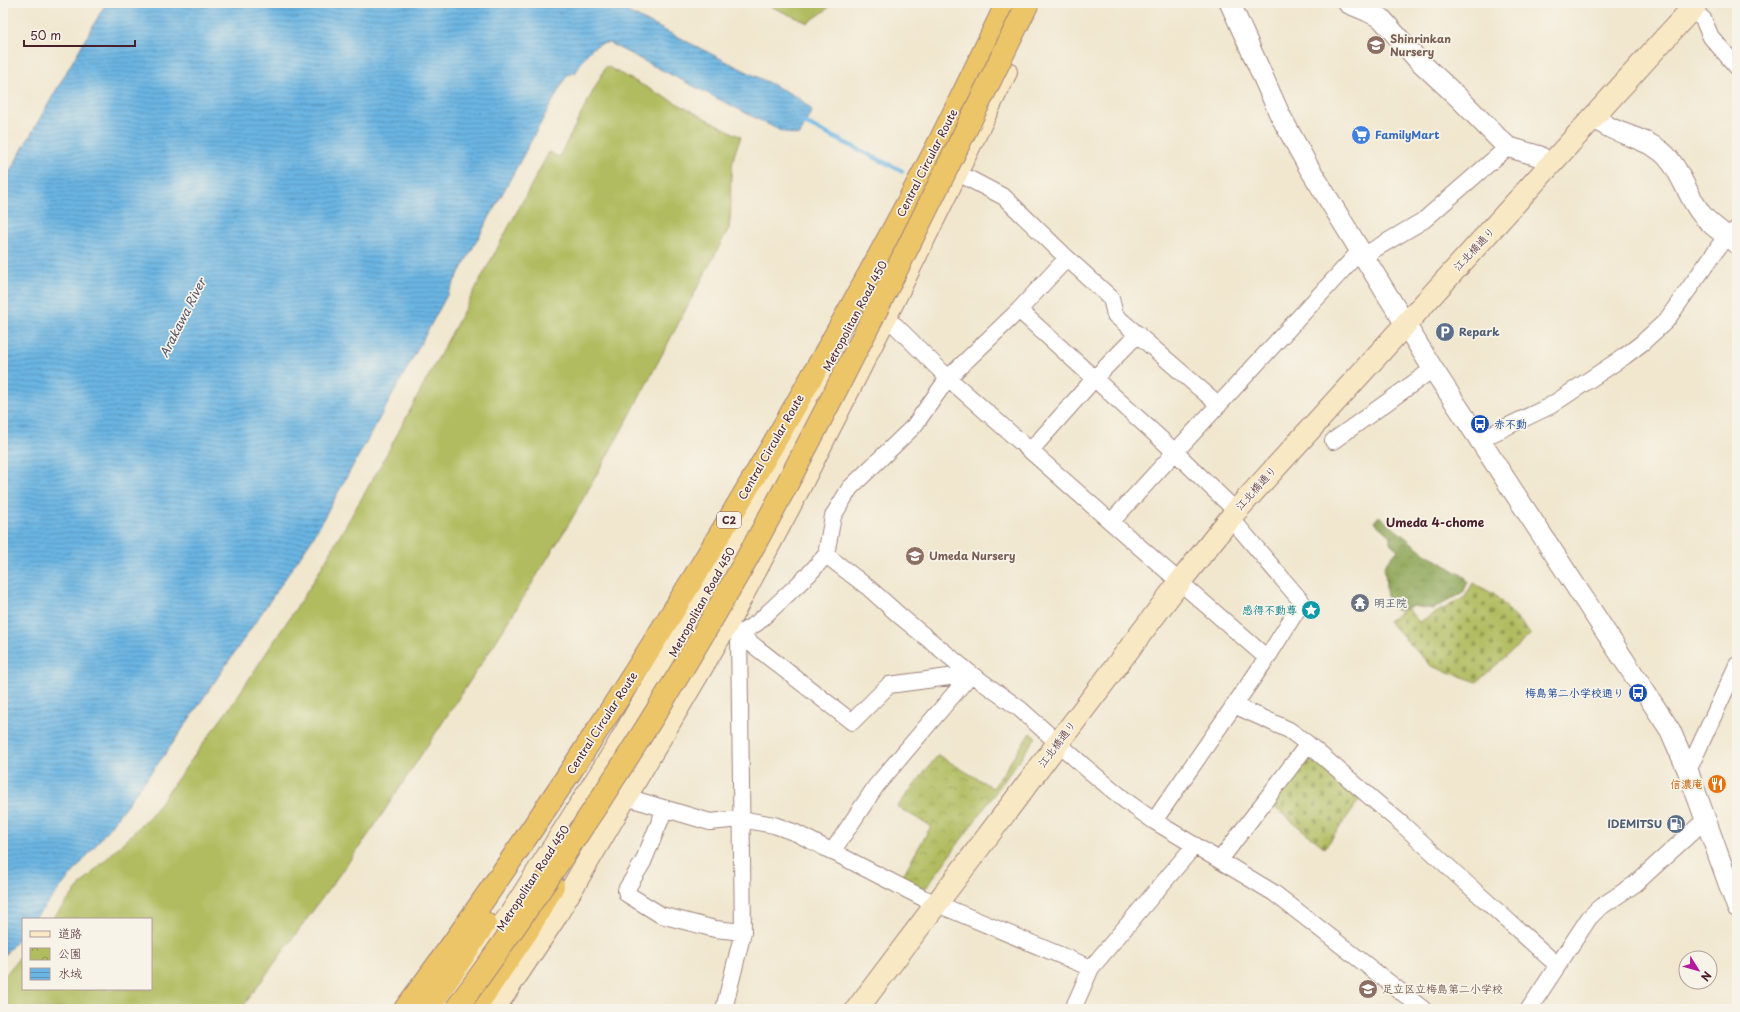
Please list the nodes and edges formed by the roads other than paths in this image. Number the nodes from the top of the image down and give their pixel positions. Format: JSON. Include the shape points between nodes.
{"nodes":[{"id":1,"x":1007,"y":3,"type":"edge"},
{"id":2,"x":1016,"y":3,"type":"edge"},
{"id":3,"x":1028,"y":3,"type":"edge"},
{"id":4,"x":1040,"y":3,"type":"edge"},
{"id":5,"x":1348,"y":3,"type":"edge"},
{"id":6,"x":1234,"y":4,"type":"edge"},
{"id":7,"x":1694,"y":6,"type":"edge"},
{"id":8,"x":1737,"y":67,"type":"edge"},
{"id":9,"x":1594,"y":117,"type":"junction"},
{"id":10,"x":1508,"y":147,"type":"junction"},
{"id":11,"x":1550,"y":165,"type":"junction"},
{"id":12,"x":958,"y":173,"type":"junction"},
{"id":13,"x":1734,"y":236,"type":"edge"},
{"id":14,"x":1362,"y":254,"type":"junction"},
{"id":15,"x":1067,"y":258,"type":"junction"},
{"id":16,"x":1019,"y":310,"type":"junction"},
{"id":17,"x":884,"y":320,"type":"junction"},
{"id":18,"x":1405,"y":324,"type":"junction"},
{"id":19,"x":1138,"y":334,"type":"junction"},
{"id":20,"x":1433,"y":369,"type":"junction"},
{"id":21,"x":948,"y":378,"type":"junction"},
{"id":22,"x":1094,"y":379,"type":"junction"},
{"id":23,"x":1219,"y":405,"type":"junction"},
{"id":24,"x":1479,"y":440,"type":"junction"},
{"id":25,"x":1333,"y":441,"type":"dead end"},
{"id":26,"x":1031,"y":450,"type":"junction"},
{"id":27,"x":1175,"y":452,"type":"junction"},
{"id":28,"x":1233,"y":514,"type":"junction"},
{"id":29,"x":1110,"y":522,"type":"junction"},
{"id":30,"x":826,"y":555,"type":"junction"},
{"id":31,"x":707,"y":557,"type":"junction"},
{"id":32,"x":1179,"y":582,"type":"junction"},
{"id":33,"x":698,"y":610,"type":"junction"},
{"id":34,"x":732,"y":630,"type":"junction"},
{"id":35,"x":1267,"y":658,"type":"junction"},
{"id":36,"x":1737,"y":665,"type":"edge"},
{"id":37,"x":971,"y":674,"type":"junction"},
{"id":38,"x":1234,"y":705,"type":"junction"},
{"id":39,"x":1058,"y":743,"type":"junction"},
{"id":40,"x":1308,"y":744,"type":"junction"},
{"id":41,"x":1688,"y":771,"type":"junction"},
{"id":42,"x":626,"y":797,"type":"junction"},
{"id":43,"x":665,"y":809,"type":"junction"},
{"id":44,"x":740,"y":819,"type":"junction"},
{"id":45,"x":1705,"y":820,"type":"junction"},
{"id":46,"x":1154,"y":821,"type":"junction"},
{"id":47,"x":581,"y":831,"type":"junction"},
{"id":48,"x":1196,"y":845,"type":"junction"},
{"id":49,"x":832,"y":852,"type":"junction"},
{"id":50,"x":1220,"y":860,"type":"junction"},
{"id":51,"x":938,"y":904,"type":"junction"},
{"id":52,"x":1737,"y":907,"type":"edge"},
{"id":53,"x":743,"y":932,"type":"junction"},
{"id":54,"x":1557,"y":965,"type":"junction"},
{"id":55,"x":1091,"y":968,"type":"junction"},
{"id":56,"x":405,"y":1009,"type":"edge"},
{"id":57,"x":428,"y":1009,"type":"edge"},
{"id":58,"x":441,"y":1009,"type":"edge"},
{"id":59,"x":456,"y":1009,"type":"edge"},
{"id":60,"x":474,"y":1009,"type":"edge"},
{"id":61,"x":494,"y":1009,"type":"edge"},
{"id":62,"x":724,"y":1009,"type":"edge"},
{"id":63,"x":857,"y":1009,"type":"edge"},
{"id":64,"x":1073,"y":1009,"type":"edge"},
{"id":65,"x":1424,"y":1009,"type":"edge"},
{"id":66,"x":1529,"y":1009,"type":"edge"}],
"edges":[{"from":1,"to":31,"type":"highway","name":"Central Circular Route","number":"C2","via":[[930,159],[833,340]]},
{"from":2,"to":33,"type":"main road","name":"Metropolitan Road 450","via":[[933,170]]},
{"from":3,"to":47,"type":"highway","name":"Central Circular Route","bridge":true,"via":[[860,342],[761,532],[686,664]]},
{"from":4,"to":12,"type":"main road"},
{"from":5,"to":10,"type":"street","via":[[1380,18],[1417,59]]},
{"from":6,"to":14,"type":"street","via":[[1280,115]]},
{"from":7,"to":8,"type":"street","via":[[1711,37]]},
{"from":7,"to":9,"type":"main road","name":"江北橋通り"},
{"from":9,"to":11,"type":"main road","name":"江北橋通り"},
{"from":9,"to":13,"type":"street","via":[[1604,126],[1662,152],[1700,213]]},
{"from":10,"to":11,"type":"street","via":[[1540,156]]},
{"from":10,"to":14,"type":"street","via":[[1424,220]]},
{"from":11,"to":18,"type":"main road","name":"江北橋通り"},
{"from":12,"to":15,"type":"street","via":[[1004,197]]},
{"from":12,"to":17,"type":"main road"},
{"from":13,"to":24,"type":"street","via":[[1666,321],[1642,343],[1550,406]]},
{"from":14,"to":18,"type":"street"},
{"from":14,"to":23,"type":"street"},
{"from":15,"to":16,"type":"street"},
{"from":15,"to":19,"type":"street","via":[[1111,298],[1115,315]]},
{"from":16,"to":21,"type":"street"},
{"from":16,"to":22,"type":"street"},
{"from":17,"to":21,"type":"street","via":[[896,326]]},
{"from":17,"to":34,"type":"main road","via":[[795,496]]},
{"from":18,"to":20,"type":"street"},
{"from":18,"to":28,"type":"main road","name":"江北橋通り"},
{"from":19,"to":22,"type":"street"},
{"from":19,"to":23,"type":"street"},
{"from":20,"to":24,"type":"street"},
{"from":20,"to":25,"type":"street"},
{"from":21,"to":26,"type":"street"},
{"from":21,"to":30,"type":"street","via":[[914,426],[850,488],[833,516]]},
{"from":22,"to":26,"type":"street"},
{"from":22,"to":27,"type":"street"},
{"from":23,"to":27,"type":"street"},
{"from":24,"to":41,"type":"street","via":[[1661,714]]},
{"from":26,"to":29,"type":"street"},
{"from":27,"to":28,"type":"street"},
{"from":27,"to":29,"type":"street"},
{"from":28,"to":32,"type":"main road","name":"江北橋通り"},
{"from":28,"to":35,"type":"street","via":[[1302,602]]},
{"from":29,"to":32,"type":"street"},
{"from":30,"to":34,"type":"street","via":[[757,623]]},
{"from":30,"to":37,"type":"street"},
{"from":31,"to":56,"type":"highway","name":"Central Circular Route","number":"C2","via":[[546,808]]},
{"from":31,"to":57,"type":"highway","via":[[656,658],[623,714],[558,817]]},
{"from":32,"to":35,"type":"street"},
{"from":32,"to":39,"type":"main road","name":"江北橋通り"},
{"from":33,"to":34,"type":"street"},
{"from":33,"to":58,"type":"main road","name":"Metropolitan Road 450","via":[[614,752],[510,915]]},
{"from":34,"to":37,"type":"street","via":[[852,722],[888,685]]},
{"from":34,"to":42,"type":"main road"},
{"from":34,"to":44,"type":"street"},
{"from":35,"to":38,"type":"street"},
{"from":36,"to":41,"type":"street"},
{"from":37,"to":39,"type":"street","via":[[1020,709]]},
{"from":37,"to":49,"type":"street","via":[[876,786]]},
{"from":38,"to":40,"type":"street","via":[[1289,730]]},
{"from":38,"to":46,"type":"street"},
{"from":39,"to":46,"type":"street"},
{"from":39,"to":51,"type":"main road","name":"江北橋通り"},
{"from":40,"to":50,"type":"street"},
{"from":40,"to":54,"type":"street","via":[[1403,825]]},
{"from":41,"to":45,"type":"street"},
{"from":42,"to":43,"type":"street"},
{"from":42,"to":61,"type":"main road","via":[[554,919]]},
{"from":43,"to":44,"type":"street","via":[[710,822]]},
{"from":43,"to":53,"type":"street","via":[[643,862],[626,890],[627,894],[661,915],[715,929]]},
{"from":44,"to":49,"type":"street","via":[[774,825],[796,833]]},
{"from":44,"to":53,"type":"street"},
{"from":45,"to":52,"type":"street"},
{"from":45,"to":54,"type":"street","via":[[1635,884],[1599,908],[1589,918]]},
{"from":46,"to":48,"type":"street"},
{"from":47,"to":59,"type":"highway","name":"Central Circular Route","bridge":true},
{"from":47,"to":60,"type":"highway","bridge":true,"via":[[528,930]]},
{"from":48,"to":50,"type":"street"},
{"from":48,"to":55,"type":"street"},
{"from":49,"to":51,"type":"street"},
{"from":50,"to":65,"type":"street","via":[[1274,893]]},
{"from":51,"to":55,"type":"street"},
{"from":51,"to":63,"type":"main road","name":"江北橋通り"},
{"from":53,"to":62,"type":"street"},
{"from":54,"to":66,"type":"street"},
{"from":55,"to":64,"type":"street"}]}
